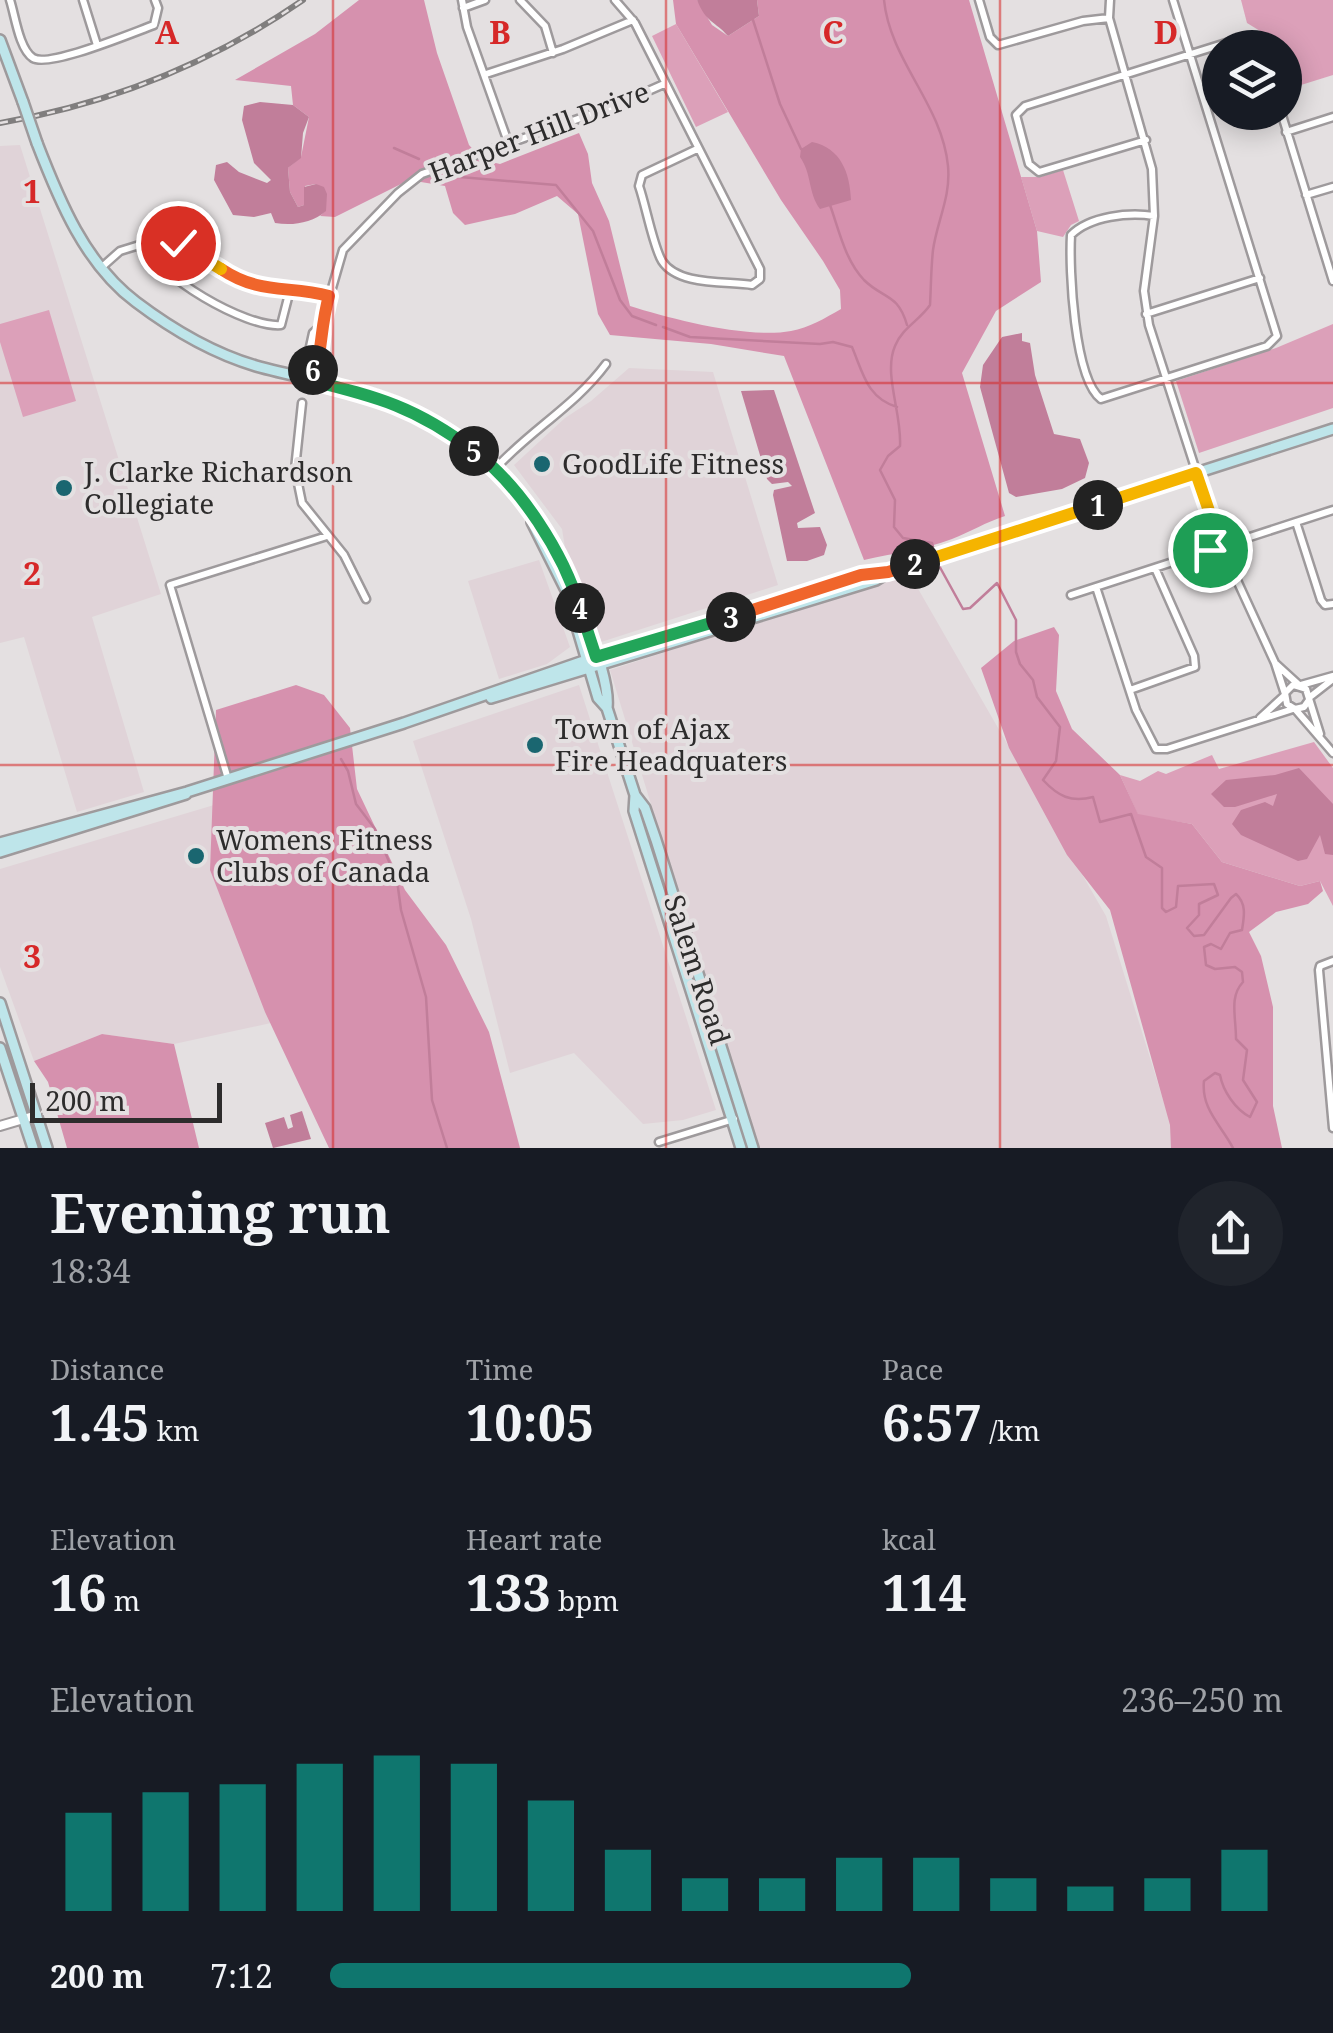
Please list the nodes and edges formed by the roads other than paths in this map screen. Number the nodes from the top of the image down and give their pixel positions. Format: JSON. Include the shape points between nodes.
{"nodes":[{"id":1,"x":10,"y":0,"type":"edge"},
{"id":2,"x":83,"y":0,"type":"edge"},
{"id":3,"x":155,"y":0,"type":"edge"},
{"id":4,"x":485,"y":0,"type":"edge"},
{"id":5,"x":520,"y":0,"type":"edge"},
{"id":6,"x":615,"y":0,"type":"edge"},
{"id":7,"x":978,"y":0,"type":"edge"},
{"id":8,"x":1110,"y":0,"type":"edge"},
{"id":9,"x":1173,"y":0,"type":"edge"},
{"id":10,"x":463,"y":4,"type":"edge"},
{"id":11,"x":1109,"y":18,"type":"junction"},
{"id":12,"x":633,"y":20,"type":"junction"},
{"id":13,"x":0,"y":40,"type":"edge"},
{"id":14,"x":97,"y":45,"type":"junction"},
{"id":15,"x":1202,"y":50,"type":"edge"},
{"id":16,"x":552,"y":53,"type":"junction"},
{"id":17,"x":1190,"y":54,"type":"junction"},
{"id":18,"x":486,"y":74,"type":"junction"},
{"id":19,"x":1125,"y":74,"type":"junction"},
{"id":20,"x":664,"y":84,"type":"junction"},
{"id":21,"x":1333,"y":117,"type":"edge"},
{"id":22,"x":1286,"y":132,"type":"joint"},
{"id":23,"x":1146,"y":140,"type":"junction"},
{"id":24,"x":508,"y":142,"type":"junction"},
{"id":25,"x":697,"y":150,"type":"junction"},
{"id":26,"x":1333,"y":187,"type":"edge"},
{"id":27,"x":1306,"y":196,"type":"junction"},
{"id":28,"x":1154,"y":216,"type":"junction"},
{"id":29,"x":144,"y":242,"type":"junction"},
{"id":30,"x":1330,"y":257,"type":"edge"},
{"id":31,"x":102,"y":267,"type":"junction"},
{"id":32,"x":1260,"y":278,"type":"junction"},
{"id":33,"x":1333,"y":281,"type":"edge"},
{"id":34,"x":290,"y":290,"type":"junction"},
{"id":35,"x":329,"y":296,"type":"junction"},
{"id":36,"x":1146,"y":314,"type":"junction"},
{"id":37,"x":606,"y":364,"type":"dead end"},
{"id":38,"x":310,"y":376,"type":"junction"},
{"id":39,"x":1166,"y":379,"type":"junction"},
{"id":40,"x":302,"y":402,"type":"dead end"},
{"id":41,"x":1333,"y":429,"type":"edge"},
{"id":42,"x":494,"y":470,"type":"junction"},
{"id":43,"x":1196,"y":473,"type":"junction"},
{"id":44,"x":1333,"y":510,"type":"edge"},
{"id":45,"x":1296,"y":522,"type":"junction"},
{"id":46,"x":327,"y":536,"type":"junction"},
{"id":47,"x":1221,"y":546,"type":"junction"},
{"id":48,"x":1156,"y":568,"type":"junction"},
{"id":49,"x":1096,"y":587,"type":"junction"},
{"id":50,"x":1071,"y":595,"type":"dead end"},
{"id":51,"x":366,"y":599,"type":"dead end"},
{"id":52,"x":1333,"y":604,"type":"edge"},
{"id":53,"x":593,"y":663,"type":"junction"},
{"id":54,"x":1275,"y":664,"type":"junction"},
{"id":55,"x":1333,"y":677,"type":"edge"},
{"id":56,"x":1300,"y":685,"type":"junction"},
{"id":57,"x":1130,"y":690,"type":"junction"},
{"id":58,"x":1285,"y":695,"type":"junction"},
{"id":59,"x":1309,"y":699,"type":"junction"},
{"id":60,"x":1294,"y":709,"type":"junction"},
{"id":61,"x":1260,"y":718,"type":"junction"},
{"id":62,"x":1320,"y":734,"type":"junction"},
{"id":63,"x":1333,"y":753,"type":"edge"},
{"id":64,"x":228,"y":779,"type":"junction"},
{"id":65,"x":187,"y":792,"type":"junction"},
{"id":66,"x":0,"y":843,"type":"edge"},
{"id":67,"x":0,"y":852,"type":"edge"},
{"id":68,"x":1333,"y":960,"type":"edge"},
{"id":69,"x":0,"y":1002,"type":"edge"},
{"id":70,"x":1329,"y":1031,"type":"edge"},
{"id":71,"x":0,"y":1048,"type":"edge"},
{"id":72,"x":1331,"y":1099,"type":"edge"},
{"id":73,"x":36,"y":1115,"type":"junction"},
{"id":74,"x":738,"y":1118,"type":"junction"},
{"id":75,"x":23,"y":1119,"type":"junction"},
{"id":76,"x":0,"y":1126,"type":"edge"},
{"id":77,"x":1333,"y":1128,"type":"edge"},
{"id":78,"x":659,"y":1142,"type":"dead end"},
{"id":79,"x":33,"y":1148,"type":"edge"},
{"id":80,"x":47,"y":1148,"type":"edge"},
{"id":81,"x":741,"y":1148,"type":"edge"},
{"id":82,"x":753,"y":1148,"type":"edge"}],
"edges":[{"from":1,"to":14,"type":"street","via":[[33,58]]},
{"from":2,"to":14,"type":"street"},
{"from":3,"to":14,"type":"street","via":[[154,25]]},
{"from":4,"to":10,"type":"street"},
{"from":5,"to":16,"type":"street","via":[[545,26]]},
{"from":6,"to":12,"type":"street"},
{"from":7,"to":11,"type":"street","via":[[998,46]]},
{"from":8,"to":11,"type":"street"},
{"from":9,"to":17,"type":"street"},
{"from":10,"to":18,"type":"street"},
{"from":11,"to":19,"type":"street"},
{"from":12,"to":16,"type":"street"},
{"from":12,"to":20,"type":"street"},
{"from":13,"to":31,"type":"main road","name":"Salem Road","bridge":true,"via":[[64,208]]},
{"from":15,"to":17,"type":"street"},
{"from":16,"to":18,"type":"street"},
{"from":17,"to":19,"type":"street"},
{"from":17,"to":32,"type":"street"},
{"from":18,"to":24,"type":"street"},
{"from":19,"to":23,"type":"street"},
{"from":19,"to":23,"type":"street","via":[[1019,110],[1016,122],[1029,164],[1044,172]]},
{"from":20,"to":24,"type":"street","name":"Harper Hill Drive"},
{"from":20,"to":25,"type":"street"},
{"from":21,"to":22,"type":"street"},
{"from":22,"to":27,"type":"street"},
{"from":23,"to":28,"type":"street"},
{"from":24,"to":35,"type":"street","name":"Harper Hill Drive","via":[[422,174],[398,192],[344,250]]},
{"from":25,"to":25,"type":"street","via":[[642,175],[639,186],[662,261],[685,277],[752,285],[760,268]]},
{"from":26,"to":27,"type":"street"},
{"from":27,"to":30,"type":"street"},
{"from":28,"to":36,"type":"street","via":[[1144,272]]},
{"from":28,"to":39,"type":"street","via":[[1123,214],[1074,232],[1074,323],[1096,396]]},
{"from":29,"to":31,"type":"street"},
{"from":29,"to":34,"type":"street","via":[[166,238],[237,279]]},
{"from":29,"to":34,"type":"street","via":[[184,284],[254,320],[280,325]]},
{"from":30,"to":33,"type":"street"},
{"from":31,"to":38,"type":"main road","name":"Salem Road","via":[[131,299],[194,341],[257,366]]},
{"from":32,"to":36,"type":"street"},
{"from":32,"to":39,"type":"street","via":[[1275,341]]},
{"from":34,"to":35,"type":"street"},
{"from":35,"to":38,"type":"street","name":"Harper Hill Drive","via":[[307,361]]},
{"from":36,"to":39,"type":"street"},
{"from":37,"to":42,"type":"street"},
{"from":38,"to":42,"type":"main road","name":"Salem Road","via":[[400,404],[446,429]]},
{"from":39,"to":43,"type":"street"},
{"from":40,"to":46,"type":"street","via":[[297,485]]},
{"from":41,"to":43,"type":"main road"},
{"from":42,"to":53,"type":"main road","name":"Salem Road","via":[[548,536],[573,585]]},
{"from":43,"to":47,"type":"street"},
{"from":43,"to":53,"type":"main road"},
{"from":44,"to":45,"type":"street"},
{"from":45,"to":47,"type":"street"},
{"from":45,"to":52,"type":"street","via":[[1321,600]]},
{"from":46,"to":51,"type":"street"},
{"from":46,"to":64,"type":"street","via":[[170,585]]},
{"from":47,"to":48,"type":"street"},
{"from":47,"to":54,"type":"street"},
{"from":48,"to":49,"type":"street"},
{"from":48,"to":57,"type":"street","via":[[1196,664]]},
{"from":49,"to":50,"type":"street"},
{"from":49,"to":57,"type":"street"},
{"from":53,"to":64,"type":"main road"},
{"from":53,"to":74,"type":"main road","name":"Salem Road","via":[[634,811]]},
{"from":54,"to":56,"type":"street"},
{"from":54,"to":58,"type":"street"},
{"from":55,"to":56,"type":"street"},
{"from":55,"to":59,"type":"street"},
{"from":56,"to":58,"type":"street"},
{"from":56,"to":59,"type":"street"},
{"from":57,"to":61,"type":"street","via":[[1152,744],[1161,750]]},
{"from":58,"to":60,"type":"street"},
{"from":58,"to":61,"type":"street"},
{"from":59,"to":60,"type":"street"},
{"from":59,"to":62,"type":"street"},
{"from":60,"to":61,"type":"street"},
{"from":60,"to":62,"type":"street"},
{"from":62,"to":63,"type":"street"},
{"from":64,"to":65,"type":"main road"},
{"from":65,"to":66,"type":"main road"},
{"from":65,"to":67,"type":"main road"},
{"from":68,"to":70,"type":"street","via":[[1319,970]]},
{"from":69,"to":73,"type":"main road"},
{"from":70,"to":72,"type":"street"},
{"from":71,"to":75,"type":"main road"},
{"from":72,"to":77,"type":"street"},
{"from":73,"to":75,"type":"street"},
{"from":73,"to":80,"type":"main road"},
{"from":74,"to":78,"type":"street"},
{"from":74,"to":81,"type":"main road","name":"Salem Road"},
{"from":74,"to":82,"type":"main road","name":"Salem Road"},
{"from":75,"to":76,"type":"street"},
{"from":75,"to":79,"type":"main road"}]}
